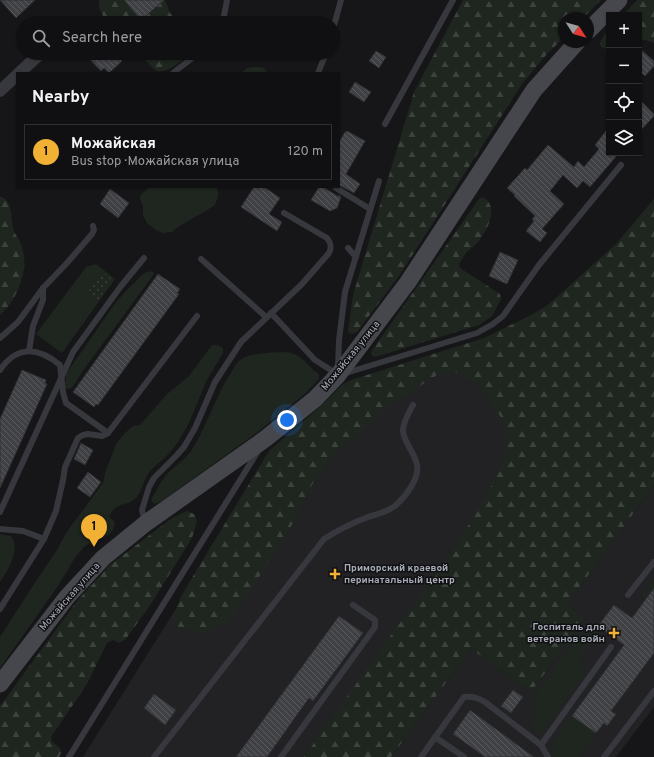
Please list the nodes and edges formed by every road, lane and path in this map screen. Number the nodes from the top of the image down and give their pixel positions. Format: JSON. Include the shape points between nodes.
{"nodes":[{"id":1,"x":227,"y":0,"type":"edge"},
{"id":2,"x":341,"y":0,"type":"edge"},
{"id":3,"x":453,"y":0,"type":"edge"},
{"id":4,"x":619,"y":0,"type":"edge"},
{"id":5,"x":224,"y":16,"type":"edge"},
{"id":6,"x":337,"y":16,"type":"edge"},
{"id":7,"x":594,"y":25,"type":"edge"},
{"id":8,"x":572,"y":48,"type":"edge"},
{"id":9,"x":33,"y":60,"type":"edge"},
{"id":10,"x":190,"y":60,"type":"edge"},
{"id":11,"x":323,"y":60,"type":"edge"},
{"id":12,"x":20,"y":72,"type":"edge"},
{"id":13,"x":174,"y":72,"type":"edge"},
{"id":14,"x":318,"y":72,"type":"edge"},
{"id":15,"x":16,"y":76,"type":"edge"},
{"id":16,"x":0,"y":91,"type":"edge"},
{"id":17,"x":385,"y":124,"type":"dead end"},
{"id":18,"x":620,"y":165,"type":"dead end"},
{"id":19,"x":379,"y":181,"type":"dead end"},
{"id":20,"x":336,"y":188,"type":"dead end"},
{"id":21,"x":370,"y":209,"type":"junction"},
{"id":22,"x":284,"y":213,"type":"dead end"},
{"id":23,"x":93,"y":226,"type":"dead end"},
{"id":24,"x":348,"y":248,"type":"dead end"},
{"id":25,"x":356,"y":257,"type":"junction"},
{"id":26,"x":144,"y":258,"type":"dead end"},
{"id":27,"x":201,"y":259,"type":"dead end"},
{"id":28,"x":43,"y":288,"type":"junction"},
{"id":29,"x":269,"y":315,"type":"junction"},
{"id":30,"x":197,"y":316,"type":"dead end"},
{"id":31,"x":0,"y":338,"type":"edge"},
{"id":32,"x":29,"y":351,"type":"junction"},
{"id":33,"x":0,"y":370,"type":"edge"},
{"id":34,"x":338,"y":375,"type":"junction"},
{"id":35,"x":62,"y":377,"type":"junction"},
{"id":36,"x":413,"y":405,"type":"dead end"},
{"id":37,"x":108,"y":433,"type":"junction"},
{"id":38,"x":265,"y":439,"type":"junction"},
{"id":39,"x":0,"y":512,"type":"edge"},
{"id":40,"x":146,"y":523,"type":"junction"},
{"id":41,"x":0,"y":529,"type":"edge"},
{"id":42,"x":44,"y":538,"type":"junction"},
{"id":43,"x":654,"y":562,"type":"edge"},
{"id":44,"x":628,"y":595,"type":"dead end"},
{"id":45,"x":353,"y":605,"type":"dead end"},
{"id":46,"x":0,"y":609,"type":"edge"},
{"id":47,"x":611,"y":647,"type":"dead end"},
{"id":48,"x":0,"y":684,"type":"edge"},
{"id":49,"x":654,"y":691,"type":"edge"},
{"id":50,"x":435,"y":737,"type":"junction"},
{"id":51,"x":541,"y":745,"type":"junction"},
{"id":52,"x":69,"y":757,"type":"edge"},
{"id":53,"x":154,"y":757,"type":"edge"},
{"id":54,"x":281,"y":757,"type":"edge"},
{"id":55,"x":421,"y":757,"type":"edge"},
{"id":56,"x":464,"y":757,"type":"edge"},
{"id":57,"x":548,"y":757,"type":"edge"},
{"id":58,"x":604,"y":757,"type":"edge"}],
"edges":[{"from":1,"to":5,"type":"lane"},
{"from":2,"to":6,"type":"lane"},
{"from":3,"to":17,"type":"lane"},
{"from":4,"to":7,"type":"main road"},
{"from":8,"to":34,"type":"main road","name":"Можайская улица","via":[[534,90],[408,282]]},
{"from":9,"to":12,"type":"street"},
{"from":10,"to":13,"type":"lane"},
{"from":11,"to":14,"type":"lane"},
{"from":15,"to":16,"type":"street"},
{"from":18,"to":34,"type":"lane","via":[[539,265],[503,316],[494,324],[477,333]]},
{"from":19,"to":21,"type":"lane"},
{"from":20,"to":21,"type":"lane"},
{"from":21,"to":25,"type":"lane"},
{"from":22,"to":29,"type":"lane","via":[[327,238],[331,248],[302,284]]},
{"from":23,"to":28,"type":"lane","via":[[92,234]]},
{"from":24,"to":25,"type":"lane"},
{"from":25,"to":34,"type":"lane","via":[[341,314]]},
{"from":26,"to":35,"type":"lane","via":[[73,352]]},
{"from":27,"to":29,"type":"lane"},
{"from":28,"to":31,"type":"lane","via":[[18,322]]},
{"from":28,"to":32,"type":"lane","via":[[43,300],[33,326]]},
{"from":29,"to":34,"type":"lane","via":[[315,360]]},
{"from":29,"to":40,"type":"lane","via":[[241,342],[215,382],[184,447],[154,478],[142,510]]},
{"from":30,"to":37,"type":"lane"},
{"from":32,"to":33,"type":"lane","via":[[17,353],[6,361]]},
{"from":32,"to":35,"type":"lane","via":[[53,359],[60,365]]},
{"from":34,"to":38,"type":"main road","name":"Можайская улица","via":[[315,399]]},
{"from":35,"to":37,"type":"lane","via":[[66,403]]},
{"from":35,"to":39,"type":"lane"},
{"from":36,"to":53,"type":"lane","via":[[405,420],[403,431],[418,466],[415,480],[408,492],[396,506],[338,530],[324,539]]},
{"from":37,"to":42,"type":"lane","via":[[102,436],[88,434],[78,438],[65,467],[56,510]]},
{"from":38,"to":40,"type":"main road","name":"Можайская улица"},
{"from":38,"to":52,"type":"lane"},
{"from":40,"to":48,"type":"main road","name":"Можайская улица","via":[[83,578]]},
{"from":41,"to":42,"type":"lane","via":[[23,531]]},
{"from":42,"to":46,"type":"lane"},
{"from":43,"to":44,"type":"lane"},
{"from":45,"to":54,"type":"lane","via":[[375,620],[375,627]]},
{"from":47,"to":51,"type":"lane"},
{"from":49,"to":58,"type":"lane"},
{"from":50,"to":51,"type":"lane","via":[[464,697],[471,696],[485,702]]},
{"from":50,"to":55,"type":"lane"},
{"from":50,"to":56,"type":"lane"},
{"from":51,"to":57,"type":"lane"}]}
